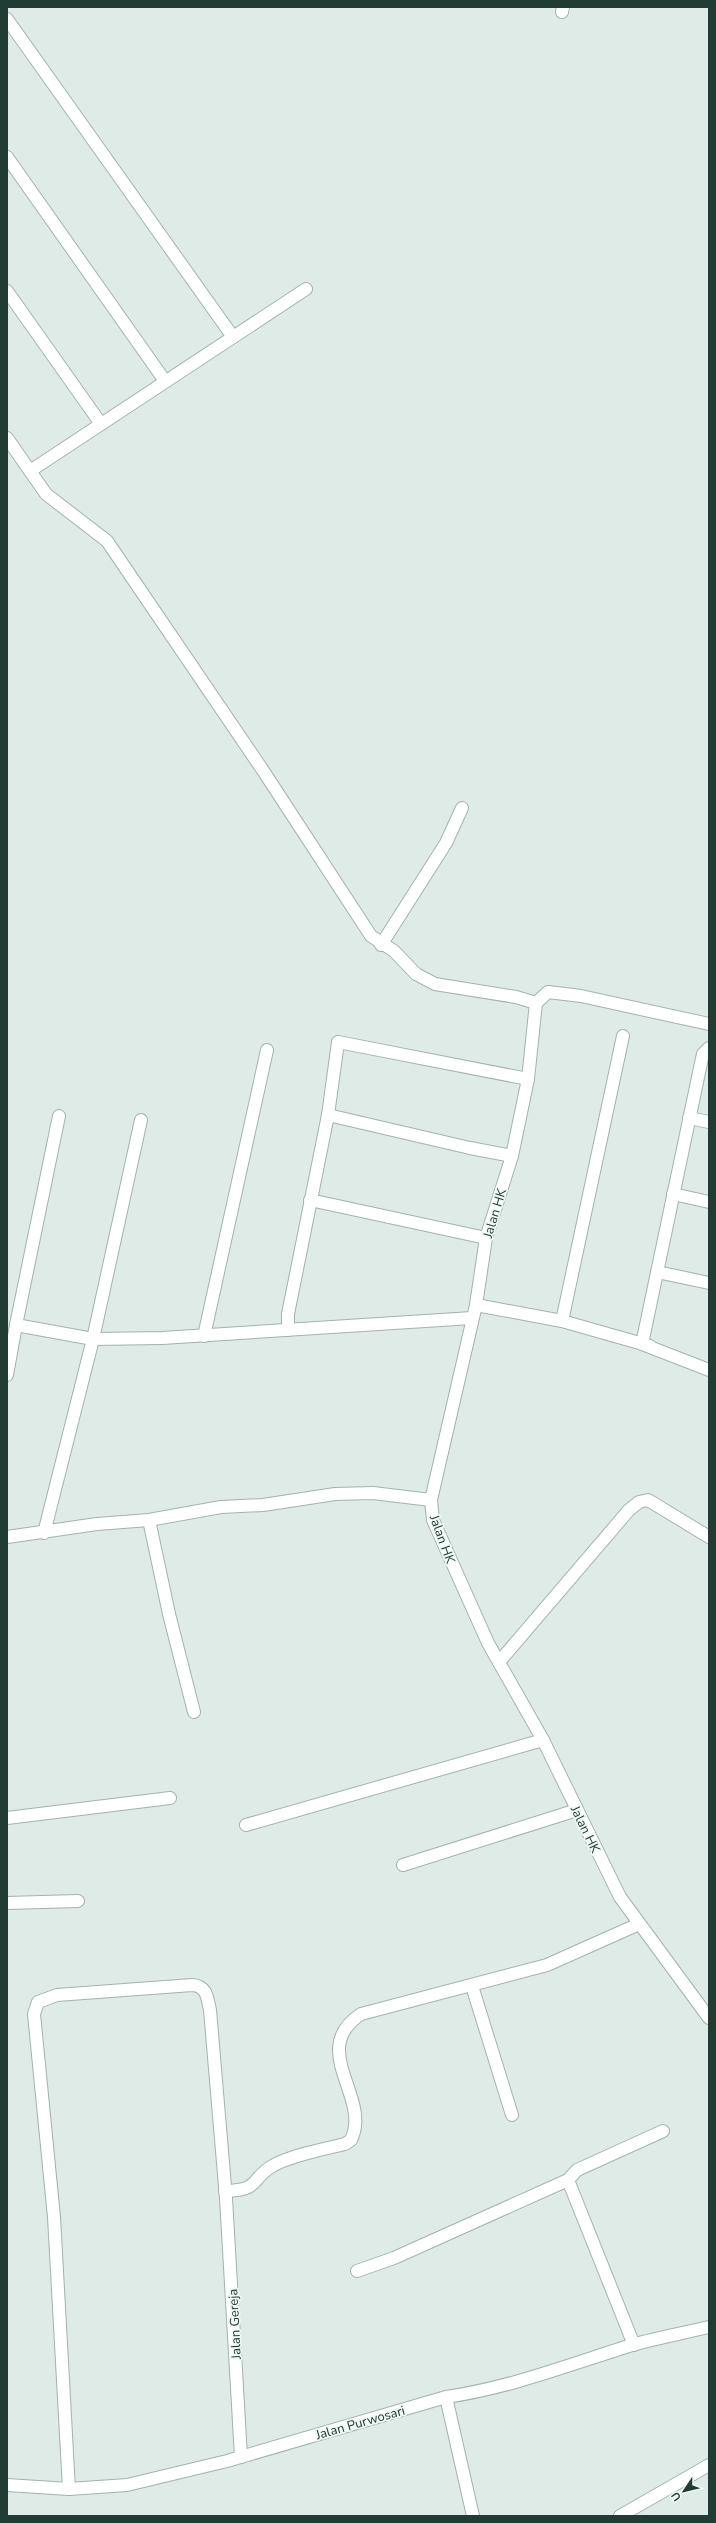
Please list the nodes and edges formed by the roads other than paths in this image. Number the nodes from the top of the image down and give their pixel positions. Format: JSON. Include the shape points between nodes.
{"nodes":[{"id":1,"x":7,"y":19,"type":"edge"},
{"id":2,"x":7,"y":157,"type":"edge"},
{"id":3,"x":306,"y":289,"type":"dead end"},
{"id":4,"x":7,"y":291,"type":"edge"},
{"id":5,"x":233,"y":337,"type":"junction"},
{"id":6,"x":165,"y":381,"type":"junction"},
{"id":7,"x":101,"y":424,"type":"junction"},
{"id":8,"x":7,"y":438,"type":"edge"},
{"id":9,"x":30,"y":471,"type":"junction"},
{"id":10,"x":462,"y":808,"type":"dead end"},
{"id":11,"x":381,"y":945,"type":"junction"},
{"id":12,"x":536,"y":1003,"type":"junction"},
{"id":13,"x":709,"y":1024,"type":"edge"},
{"id":14,"x":623,"y":1036,"type":"dead end"},
{"id":15,"x":709,"y":1048,"type":"edge"},
{"id":16,"x":267,"y":1050,"type":"dead end"},
{"id":17,"x":528,"y":1079,"type":"junction"},
{"id":18,"x":328,"y":1115,"type":"junction"},
{"id":19,"x":59,"y":1116,"type":"dead end"},
{"id":20,"x":689,"y":1118,"type":"junction"},
{"id":21,"x":141,"y":1120,"type":"dead end"},
{"id":22,"x":709,"y":1122,"type":"edge"},
{"id":23,"x":512,"y":1156,"type":"junction"},
{"id":24,"x":673,"y":1194,"type":"junction"},
{"id":25,"x":310,"y":1200,"type":"junction"},
{"id":26,"x":709,"y":1202,"type":"edge"},
{"id":27,"x":486,"y":1238,"type":"junction"},
{"id":28,"x":657,"y":1272,"type":"junction"},
{"id":29,"x":709,"y":1283,"type":"edge"},
{"id":30,"x":476,"y":1305,"type":"junction"},
{"id":31,"x":472,"y":1318,"type":"junction"},
{"id":32,"x":562,"y":1321,"type":"junction"},
{"id":33,"x":16,"y":1324,"type":"junction"},
{"id":34,"x":288,"y":1330,"type":"junction"},
{"id":35,"x":204,"y":1336,"type":"junction"},
{"id":36,"x":93,"y":1339,"type":"junction"},
{"id":37,"x":642,"y":1344,"type":"junction"},
{"id":38,"x":709,"y":1360,"type":"edge"},
{"id":39,"x":709,"y":1370,"type":"edge"},
{"id":40,"x":7,"y":1375,"type":"edge"},
{"id":41,"x":431,"y":1500,"type":"junction"},
{"id":42,"x":149,"y":1520,"type":"junction"},
{"id":43,"x":44,"y":1533,"type":"junction"},
{"id":44,"x":7,"y":1537,"type":"edge"},
{"id":45,"x":709,"y":1537,"type":"edge"},
{"id":46,"x":499,"y":1662,"type":"junction"},
{"id":47,"x":194,"y":1712,"type":"dead end"},
{"id":48,"x":543,"y":1740,"type":"junction"},
{"id":49,"x":170,"y":1798,"type":"dead end"},
{"id":50,"x":577,"y":1810,"type":"junction"},
{"id":51,"x":7,"y":1818,"type":"edge"},
{"id":52,"x":246,"y":1825,"type":"dead end"},
{"id":53,"x":403,"y":1865,"type":"dead end"},
{"id":54,"x":78,"y":1901,"type":"dead end"},
{"id":55,"x":7,"y":1903,"type":"edge"},
{"id":56,"x":639,"y":1924,"type":"junction"},
{"id":57,"x":472,"y":1986,"type":"junction"},
{"id":58,"x":709,"y":2018,"type":"edge"},
{"id":59,"x":512,"y":2115,"type":"dead end"},
{"id":60,"x":663,"y":2131,"type":"dead end"},
{"id":61,"x":568,"y":2180,"type":"junction"},
{"id":62,"x":225,"y":2191,"type":"junction"},
{"id":63,"x":357,"y":2271,"type":"dead end"},
{"id":64,"x":709,"y":2327,"type":"edge"},
{"id":65,"x":634,"y":2345,"type":"junction"},
{"id":66,"x":446,"y":2397,"type":"junction"},
{"id":67,"x":241,"y":2457,"type":"junction"},
{"id":68,"x":709,"y":2465,"type":"edge"},
{"id":69,"x":7,"y":2484,"type":"edge"},
{"id":70,"x":69,"y":2489,"type":"junction"},
{"id":71,"x":473,"y":2516,"type":"edge"},
{"id":72,"x":620,"y":2516,"type":"edge"}],
"edges":[{"from":1,"to":5,"type":"street"},
{"from":2,"to":6,"type":"street"},
{"from":3,"to":5,"type":"street"},
{"from":4,"to":7,"type":"street"},
{"from":5,"to":6,"type":"street"},
{"from":6,"to":7,"type":"street"},
{"from":7,"to":9,"type":"street"},
{"from":8,"to":9,"type":"street"},
{"from":9,"to":11,"type":"street","via":[[46,494],[107,541],[264,772],[371,936]]},
{"from":10,"to":11,"type":"street","via":[[446,843]]},
{"from":11,"to":12,"type":"street","via":[[394,952],[416,974],[435,984],[516,997]]},
{"from":12,"to":13,"type":"street","via":[[548,992],[581,996]]},
{"from":12,"to":17,"type":"street","name":"Jalan HK"},
{"from":14,"to":32,"type":"street"},
{"from":15,"to":20,"type":"street","via":[[703,1054]]},
{"from":16,"to":35,"type":"street"},
{"from":17,"to":18,"type":"street","via":[[338,1042]]},
{"from":17,"to":23,"type":"street","name":"Jalan HK"},
{"from":18,"to":23,"type":"street"},
{"from":18,"to":25,"type":"street"},
{"from":19,"to":33,"type":"street"},
{"from":20,"to":22,"type":"street"},
{"from":20,"to":24,"type":"street"},
{"from":21,"to":36,"type":"street"},
{"from":23,"to":27,"type":"street","name":"Jalan HK"},
{"from":24,"to":26,"type":"street"},
{"from":24,"to":28,"type":"street"},
{"from":25,"to":27,"type":"street"},
{"from":25,"to":34,"type":"street","via":[[288,1314]]},
{"from":27,"to":30,"type":"street","name":"Jalan HK"},
{"from":28,"to":29,"type":"street"},
{"from":28,"to":37,"type":"street"},
{"from":30,"to":31,"type":"street","name":"Jalan HK"},
{"from":30,"to":32,"type":"street"},
{"from":31,"to":34,"type":"street"},
{"from":31,"to":41,"type":"street","name":"Jalan HK"},
{"from":32,"to":37,"type":"street"},
{"from":33,"to":36,"type":"street"},
{"from":33,"to":40,"type":"street"},
{"from":34,"to":35,"type":"street"},
{"from":35,"to":36,"type":"street"},
{"from":36,"to":43,"type":"street"},
{"from":37,"to":38,"type":"street"},
{"from":37,"to":39,"type":"street"},
{"from":41,"to":42,"type":"street","via":[[373,1493],[335,1494],[263,1505],[187,1512]]},
{"from":41,"to":46,"type":"street","name":"Jalan HK","via":[[433,1520],[463,1590]]},
{"from":42,"to":43,"type":"street","via":[[97,1524]]},
{"from":42,"to":47,"type":"street"},
{"from":43,"to":44,"type":"street"},
{"from":45,"to":46,"type":"street","via":[[648,1500],[639,1502],[629,1510]]},
{"from":46,"to":48,"type":"street","name":"Jalan HK"},
{"from":48,"to":50,"type":"street","name":"Jalan HK"},
{"from":48,"to":52,"type":"street"},
{"from":49,"to":51,"type":"street"},
{"from":50,"to":53,"type":"street"},
{"from":50,"to":56,"type":"street","name":"Jalan HK","via":[[620,1897]]},
{"from":54,"to":55,"type":"street"},
{"from":56,"to":57,"type":"street","via":[[547,1964]]},
{"from":56,"to":58,"type":"street","name":"Jalan HK"},
{"from":57,"to":59,"type":"street"},
{"from":57,"to":62,"type":"street","via":[[389,2005],[361,2014],[348,2023],[338,2047],[355,2120],[351,2140],[274,2165],[251,2187],[243,2191]]},
{"from":60,"to":61,"type":"street","via":[[577,2170]]},
{"from":61,"to":63,"type":"street","via":[[394,2258]]},
{"from":61,"to":65,"type":"street"},
{"from":62,"to":67,"type":"street","name":"Jalan Gereja"},
{"from":62,"to":70,"type":"street","name":"Jalan Gereja","via":[[210,2010],[206,1991],[199,1985],[192,1985],[57,1995],[38,2002],[35,2021],[54,2217]]},
{"from":64,"to":65,"type":"street","name":"Jalan Purwosari"},
{"from":65,"to":66,"type":"street","name":"Jalan Purwosari","via":[[464,2395]]},
{"from":66,"to":67,"type":"street","name":"Jalan Purwosari"},
{"from":66,"to":71,"type":"street"},
{"from":67,"to":70,"type":"street","name":"Jalan Purwosari","via":[[127,2485]]},
{"from":68,"to":72,"type":"street"},
{"from":69,"to":70,"type":"street","name":"Jalan Purwosari"}]}
